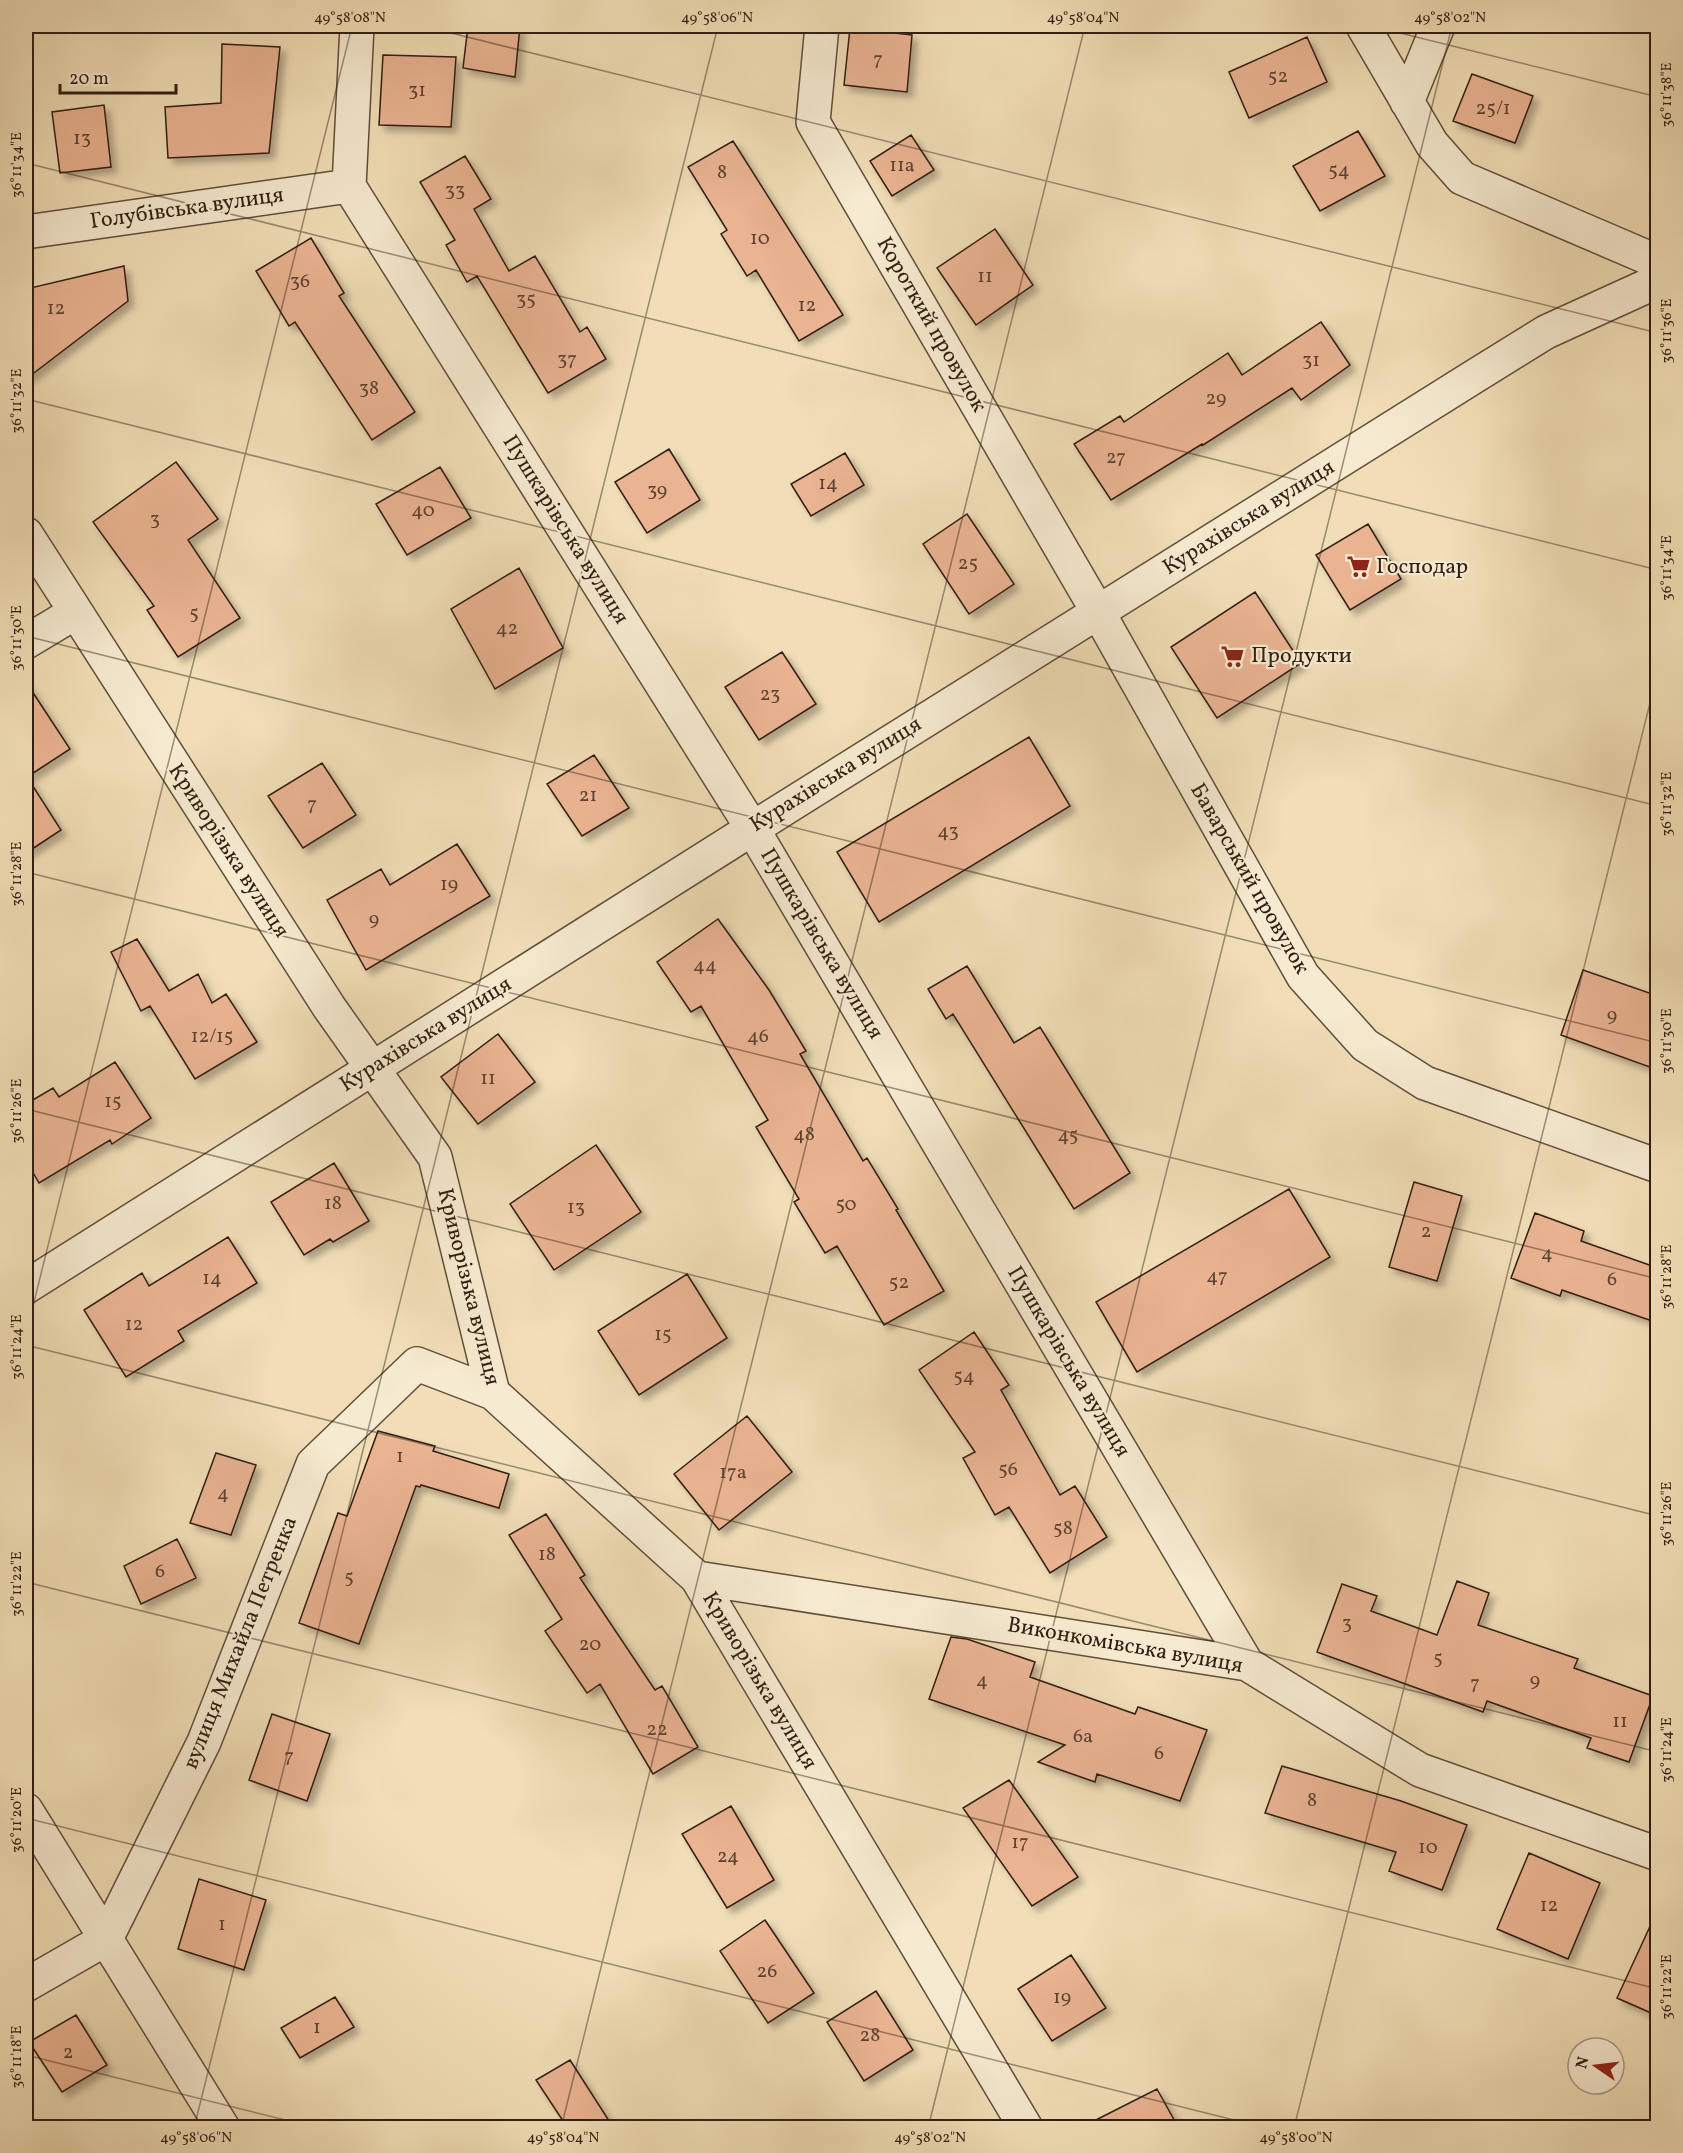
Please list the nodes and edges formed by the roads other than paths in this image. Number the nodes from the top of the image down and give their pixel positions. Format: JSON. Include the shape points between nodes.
{"nodes":[{"id":1,"x":357,"y":26,"type":"edge"},
{"id":2,"x":822,"y":26,"type":"edge"},
{"id":3,"x":1363,"y":26,"type":"edge"},
{"id":4,"x":1438,"y":26,"type":"edge"},
{"id":5,"x":1407,"y":102,"type":"junction"},
{"id":6,"x":350,"y":186,"type":"junction"},
{"id":7,"x":26,"y":232,"type":"edge"},
{"id":8,"x":1658,"y":262,"type":"edge"},
{"id":9,"x":1658,"y":281,"type":"edge"},
{"id":10,"x":26,"y":534,"type":"edge"},
{"id":11,"x":76,"y":612,"type":"junction"},
{"id":12,"x":1098,"y":612,"type":"junction"},
{"id":13,"x":26,"y":642,"type":"edge"},
{"id":14,"x":752,"y":828,"type":"junction"},
{"id":15,"x":373,"y":1070,"type":"junction"},
{"id":16,"x":1658,"y":1166,"type":"edge"},
{"id":17,"x":26,"y":1287,"type":"edge"},
{"id":18,"x":493,"y":1393,"type":"junction"},
{"id":19,"x":697,"y":1578,"type":"junction"},
{"id":20,"x":1247,"y":1664,"type":"junction"},
{"id":21,"x":26,"y":1810,"type":"edge"},
{"id":22,"x":1658,"y":1854,"type":"edge"},
{"id":23,"x":106,"y":1939,"type":"junction"},
{"id":24,"x":26,"y":1985,"type":"edge"},
{"id":25,"x":223,"y":2127,"type":"edge"},
{"id":26,"x":1026,"y":2127,"type":"edge"}],
"edges":[{"from":1,"to":6,"type":"street"},
{"from":2,"to":12,"type":"street","name":"Короткий провулок","via":[[813,122]]},
{"from":3,"to":5,"type":"street"},
{"from":4,"to":5,"type":"street"},
{"from":5,"to":8,"type":"street","via":[[1432,144],[1461,178]]},
{"from":6,"to":7,"type":"street","name":"Голубівська вулиця"},
{"from":6,"to":14,"type":"street","name":"Пушкарівська вулиця"},
{"from":9,"to":12,"type":"street","name":"Курахівська вулиця","via":[[1546,332]]},
{"from":10,"to":11,"type":"street","name":"Криворізька вулиця"},
{"from":11,"to":13,"type":"street"},
{"from":11,"to":15,"type":"street","name":"Криворізька вулиця","via":[[329,1008]]},
{"from":12,"to":14,"type":"street","name":"Курахівська вулиця"},
{"from":12,"to":16,"type":"street","name":"Баварський провулок","via":[[1303,976],[1365,1045],[1425,1083]]},
{"from":14,"to":15,"type":"street","name":"Курахівська вулиця"},
{"from":14,"to":20,"type":"street","name":"Пушкарівська вулиця"},
{"from":15,"to":17,"type":"street","name":"Курахівська вулиця"},
{"from":15,"to":18,"type":"street","name":"Криворізька вулиця","via":[[435,1156]]},
{"from":18,"to":19,"type":"street","name":"Криворізька вулиця"},
{"from":18,"to":23,"type":"street","name":"вулиця Михайла Петренка","via":[[417,1364],[313,1464],[204,1742]]},
{"from":19,"to":20,"type":"street","name":"Виконкомівська вулиця"},
{"from":19,"to":26,"type":"street","name":"Криворізька вулиця"},
{"from":20,"to":22,"type":"street","name":"Виконкомівська вулиця","via":[[1420,1770]]},
{"from":21,"to":23,"type":"street"},
{"from":23,"to":24,"type":"street"},
{"from":23,"to":25,"type":"street"}]}
